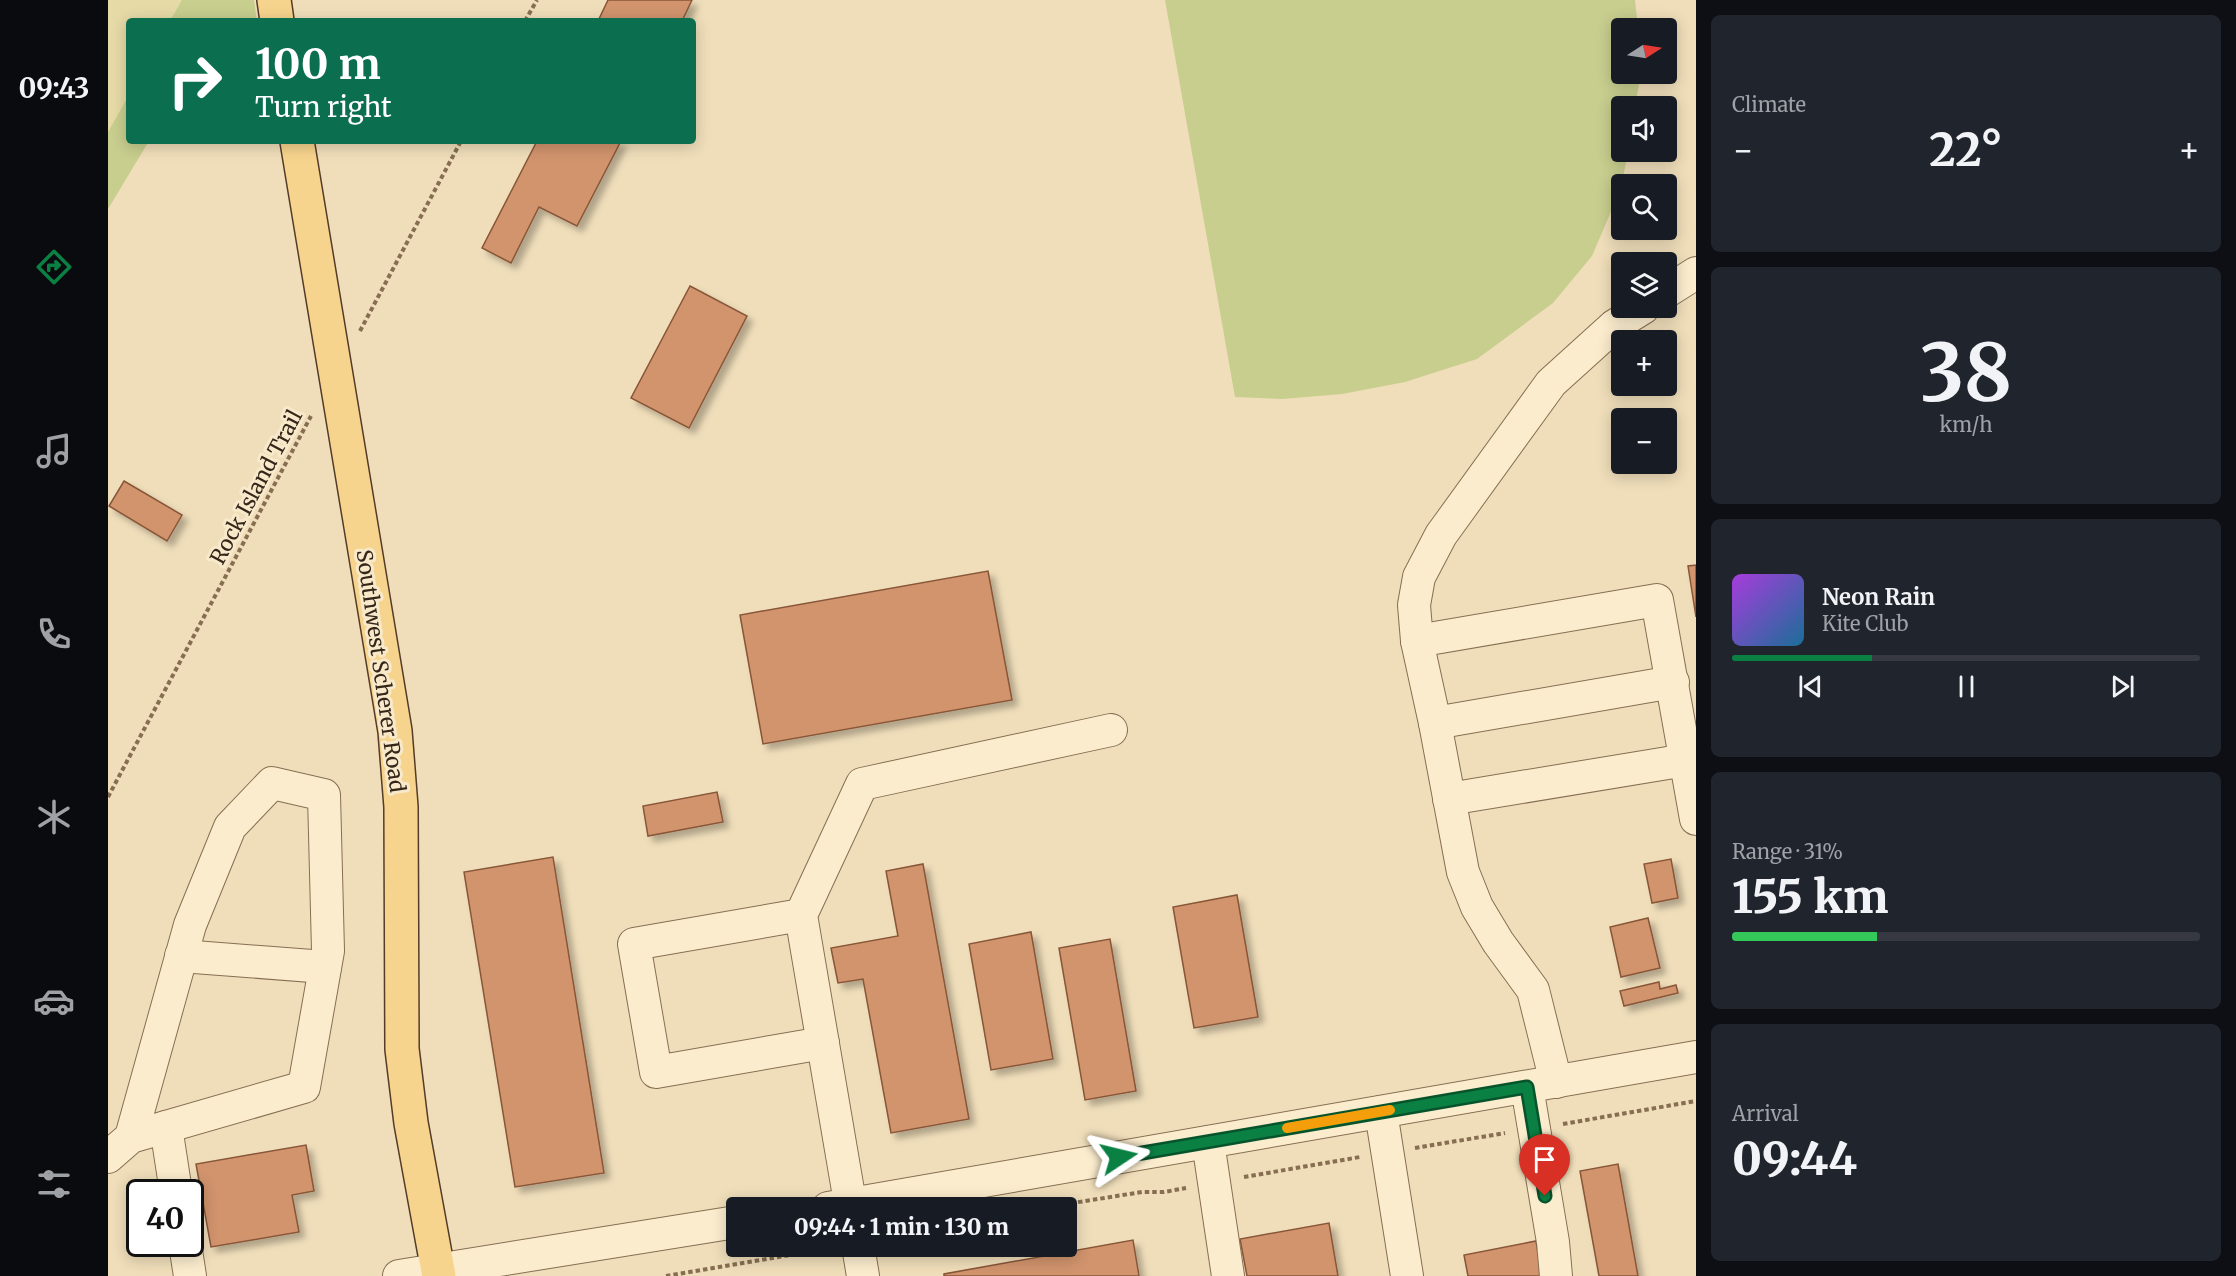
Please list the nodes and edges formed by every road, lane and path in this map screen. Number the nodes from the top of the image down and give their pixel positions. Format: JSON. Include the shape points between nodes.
{"nodes":[{"id":1,"x":274,"y":0,"type":"edge"},
{"id":2,"x":537,"y":0,"type":"edge"},
{"id":3,"x":277,"y":18,"type":"edge"},
{"id":4,"x":527,"y":18,"type":"edge"},
{"id":5,"x":297,"y":144,"type":"edge"},
{"id":6,"x":460,"y":144,"type":"edge"},
{"id":7,"x":1696,"y":273,"type":"edge"},
{"id":8,"x":1677,"y":285,"type":"edge"},
{"id":9,"x":1627,"y":318,"type":"edge"},
{"id":10,"x":331,"y":354,"type":"junction"},
{"id":11,"x":314,"y":409,"type":"dead end"},
{"id":12,"x":1417,"y":641,"type":"junction"},
{"id":13,"x":1673,"y":682,"type":"junction"},
{"id":14,"x":1435,"y":723,"type":"junction"},
{"id":15,"x":1111,"y":730,"type":"dead end"},
{"id":16,"x":1686,"y":760,"type":"junction"},
{"id":17,"x":108,"y":797,"type":"edge"},
{"id":18,"x":1449,"y":799,"type":"junction"},
{"id":19,"x":1696,"y":819,"type":"edge"},
{"id":20,"x":801,"y":915,"type":"junction"},
{"id":21,"x":181,"y":956,"type":"junction"},
{"id":22,"x":325,"y":967,"type":"junction"},
{"id":23,"x":823,"y":1043,"type":"junction"},
{"id":24,"x":1696,"y":1057,"type":"edge"},
{"id":25,"x":1541,"y":1084,"type":"junction"},
{"id":26,"x":1381,"y":1112,"type":"junction"},
{"id":27,"x":166,"y":1127,"type":"junction"},
{"id":28,"x":131,"y":1137,"type":"junction"},
{"id":29,"x":1208,"y":1142,"type":"junction"},
{"id":30,"x":108,"y":1157,"type":"edge"},
{"id":31,"x":174,"y":1179,"type":"edge"},
{"id":32,"x":842,"y":1197,"type":"edge"},
{"id":33,"x":894,"y":1197,"type":"edge"},
{"id":34,"x":726,"y":1224,"type":"edge"},
{"id":35,"x":187,"y":1257,"type":"edge"},
{"id":36,"x":774,"y":1257,"type":"edge"},
{"id":37,"x":860,"y":1257,"type":"edge"},
{"id":38,"x":439,"y":1273,"type":"edge"},
{"id":39,"x":190,"y":1276,"type":"edge"},
{"id":40,"x":399,"y":1276,"type":"edge"},
{"id":41,"x":666,"y":1276,"type":"edge"},
{"id":42,"x":863,"y":1276,"type":"edge"},
{"id":43,"x":1228,"y":1276,"type":"edge"},
{"id":44,"x":1407,"y":1276,"type":"edge"},
{"id":45,"x":1556,"y":1276,"type":"edge"}],
"edges":[{"from":1,"to":3,"type":"main road"},
{"from":2,"to":4,"type":"path"},
{"from":5,"to":10,"type":"main road","name":"Southwest Scherer Road"},
{"from":6,"to":10,"type":"path","via":[[359,333]]},
{"from":7,"to":8,"type":"street"},
{"from":9,"to":12,"type":"street","via":[[1551,383],[1441,535],[1419,577],[1414,605]]},
{"from":10,"to":38,"type":"main road","name":"Southwest Scherer Road","via":[[394,731],[401,807],[402,1048],[411,1123]]},
{"from":11,"to":17,"type":"path","name":"Rock Island Trail"},
{"from":12,"to":13,"type":"street","via":[[1657,600]]},
{"from":12,"to":14,"type":"street"},
{"from":13,"to":14,"type":"street"},
{"from":13,"to":16,"type":"street"},
{"from":14,"to":18,"type":"street"},
{"from":15,"to":20,"type":"street","via":[[862,784]]},
{"from":16,"to":18,"type":"street"},
{"from":16,"to":19,"type":"street"},
{"from":18,"to":25,"type":"street","via":[[1463,872],[1477,907],[1533,990],[1543,1024]]},
{"from":20,"to":23,"type":"street"},
{"from":20,"to":23,"type":"street","via":[[634,944],[656,1072]]},
{"from":21,"to":22,"type":"street"},
{"from":21,"to":22,"type":"street","via":[[230,827],[272,783],[324,795],[328,951]]},
{"from":21,"to":28,"type":"street"},
{"from":22,"to":27,"type":"street","via":[[304,1087]]},
{"from":23,"to":32,"type":"street"},
{"from":24,"to":25,"type":"street"},
{"from":25,"to":26,"type":"street"},
{"from":25,"to":45,"type":"street"},
{"from":26,"to":29,"type":"street"},
{"from":26,"to":44,"type":"street"},
{"from":27,"to":28,"type":"street"},
{"from":27,"to":31,"type":"street"},
{"from":28,"to":30,"type":"street"},
{"from":29,"to":33,"type":"street"},
{"from":29,"to":43,"type":"street"},
{"from":34,"to":38,"type":"street"},
{"from":35,"to":39,"type":"street"},
{"from":36,"to":41,"type":"path"},
{"from":37,"to":42,"type":"street"},
{"from":38,"to":40,"type":"street"}]}
